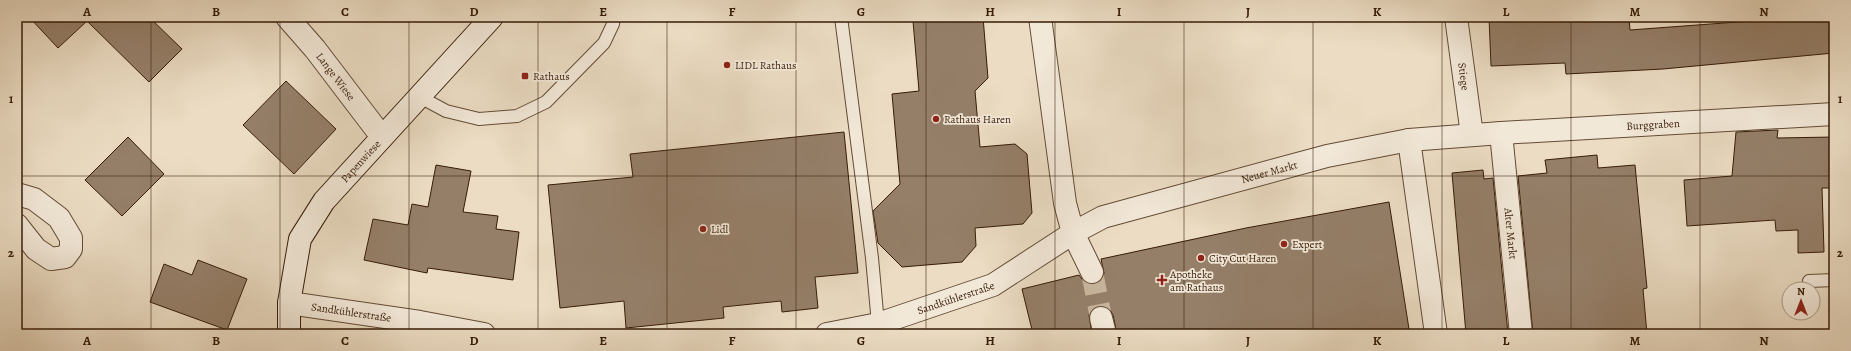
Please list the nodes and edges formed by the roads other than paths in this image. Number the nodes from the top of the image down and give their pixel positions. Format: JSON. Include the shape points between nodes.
{"nodes":[{"id":1,"x":287,"y":17,"type":"edge"},
{"id":2,"x":492,"y":17,"type":"edge"},
{"id":3,"x":614,"y":17,"type":"edge"},
{"id":4,"x":841,"y":17,"type":"edge"},
{"id":5,"x":1456,"y":17,"type":"edge"},
{"id":6,"x":1041,"y":21,"type":"edge"},
{"id":7,"x":420,"y":97,"type":"junction"},
{"id":8,"x":1834,"y":114,"type":"edge"},
{"id":9,"x":1501,"y":133,"type":"junction"},
{"id":10,"x":1472,"y":135,"type":"junction"},
{"id":11,"x":382,"y":137,"type":"junction"},
{"id":12,"x":1409,"y":140,"type":"junction"},
{"id":13,"x":17,"y":194,"type":"edge"},
{"id":14,"x":17,"y":225,"type":"edge"},
{"id":15,"x":1073,"y":233,"type":"junction"},
{"id":16,"x":1092,"y":272,"type":"tunnel mouth"},
{"id":17,"x":1809,"y":280,"type":"dead end"},
{"id":18,"x":1834,"y":280,"type":"edge"},
{"id":19,"x":290,"y":303,"type":"junction"},
{"id":20,"x":878,"y":324,"type":"junction"},
{"id":21,"x":1435,"y":324,"type":"edge"},
{"id":22,"x":289,"y":334,"type":"edge"},
{"id":23,"x":484,"y":334,"type":"edge"},
{"id":24,"x":827,"y":334,"type":"edge"},
{"id":25,"x":1521,"y":334,"type":"edge"}],
"edges":[{"from":1,"to":11,"type":"street","name":"Lange Wiese","via":[[315,49]]},
{"from":2,"to":7,"type":"street","name":"Papenwiese"},
{"from":3,"to":7,"type":"lane","via":[[604,43],[546,102],[517,116],[479,119],[446,111]]},
{"from":4,"to":20,"type":"lane"},
{"from":5,"to":10,"type":"street","name":"Stiege"},
{"from":6,"to":15,"type":"street","via":[[1065,203]]},
{"from":7,"to":11,"type":"street","name":"Papenwiese"},
{"from":8,"to":9,"type":"street","name":"Burggraben"},
{"from":9,"to":10,"type":"street","name":"Burggraben"},
{"from":9,"to":25,"type":"street","name":"Alter Markt"},
{"from":10,"to":12,"type":"street","name":"Neuer Markt"},
{"from":11,"to":19,"type":"street","name":"Papenwiese","via":[[324,201],[300,239]]},
{"from":12,"to":15,"type":"street","name":"Neuer Markt","via":[[1327,156],[1103,217]]},
{"from":12,"to":21,"type":"street"},
{"from":13,"to":14,"type":"street","via":[[34,199],[59,218],[71,238],[71,249],[64,257],[51,259],[36,249]]},
{"from":15,"to":16,"type":"street"},
{"from":15,"to":20,"type":"street","name":"Sandkühlerstraße","via":[[993,285]]},
{"from":17,"to":18,"type":"lane"},
{"from":19,"to":22,"type":"street","name":"Papenwiese"},
{"from":19,"to":23,"type":"street","name":"Sandkühlerstraße"},
{"from":20,"to":24,"type":"street","name":"Sandkühlerstraße"}]}
